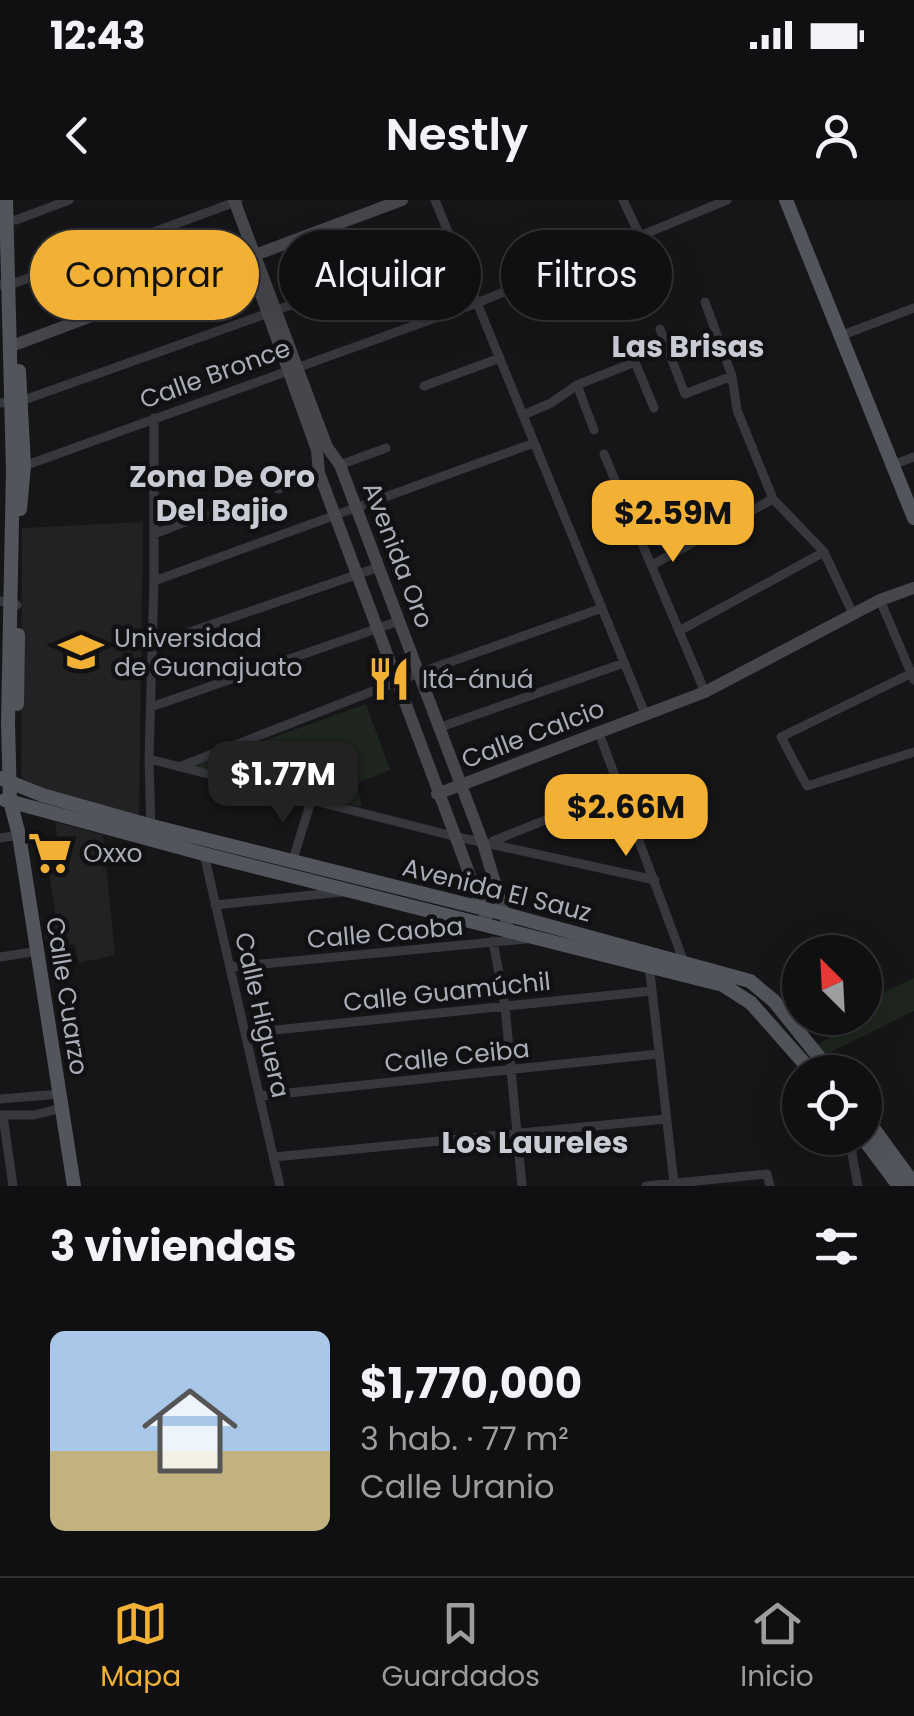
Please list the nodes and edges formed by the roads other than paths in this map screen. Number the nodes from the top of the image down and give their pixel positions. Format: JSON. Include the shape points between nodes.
{"nodes":[{"id":1,"x":6,"y":200,"type":"edge"},
{"id":2,"x":15,"y":200,"type":"edge"},
{"id":3,"x":70,"y":200,"type":"edge"},
{"id":4,"x":402,"y":200,"type":"edge"},
{"id":5,"x":435,"y":200,"type":"edge"},
{"id":6,"x":623,"y":200,"type":"edge"},
{"id":7,"x":727,"y":200,"type":"edge"},
{"id":8,"x":233,"y":201,"type":"edge"},
{"id":9,"x":792,"y":202,"type":"edge"},
{"id":10,"x":9,"y":227,"type":"edge"},
{"id":11,"x":243,"y":230,"type":"edge"},
{"id":12,"x":447,"y":230,"type":"edge"},
{"id":13,"x":637,"y":230,"type":"edge"},
{"id":14,"x":654,"y":230,"type":"edge"},
{"id":15,"x":259,"y":253,"type":"edge"},
{"id":16,"x":259,"y":275,"type":"edge"},
{"id":17,"x":8,"y":284,"type":"edge"},
{"id":18,"x":704,"y":302,"type":"dead end"},
{"id":19,"x":914,"y":308,"type":"edge"},
{"id":20,"x":279,"y":310,"type":"edge"},
{"id":21,"x":273,"y":312,"type":"junction"},
{"id":22,"x":481,"y":312,"type":"edge"},
{"id":23,"x":77,"y":320,"type":"edge"},
{"id":24,"x":426,"y":320,"type":"edge"},
{"id":25,"x":660,"y":329,"type":"dead end"},
{"id":26,"x":840,"y":336,"type":"junction"},
{"id":27,"x":9,"y":345,"type":"edge"},
{"id":28,"x":500,"y":358,"type":"junction"},
{"id":29,"x":293,"y":367,"type":"junction"},
{"id":30,"x":732,"y":376,"type":"junction"},
{"id":31,"x":577,"y":385,"type":"junction"},
{"id":32,"x":424,"y":386,"type":"dead end"},
{"id":33,"x":11,"y":403,"type":"edge"},
{"id":34,"x":654,"y":408,"type":"dead end"},
{"id":35,"x":523,"y":415,"type":"junction"},
{"id":36,"x":154,"y":418,"type":"junction"},
{"id":37,"x":594,"y":430,"type":"dead end"},
{"id":38,"x":534,"y":443,"type":"junction"},
{"id":39,"x":386,"y":448,"type":"dead end"},
{"id":40,"x":604,"y":454,"type":"dead end"},
{"id":41,"x":914,"y":457,"type":"edge"},
{"id":42,"x":340,"y":464,"type":"junction"},
{"id":43,"x":892,"y":465,"type":"junction"},
{"id":44,"x":24,"y":466,"type":"junction"},
{"id":45,"x":318,"y":473,"type":"junction"},
{"id":46,"x":278,"y":489,"type":"dead end"},
{"id":47,"x":772,"y":500,"type":"junction"},
{"id":48,"x":356,"y":508,"type":"junction"},
{"id":49,"x":206,"y":514,"type":"dead end"},
{"id":50,"x":335,"y":516,"type":"junction"},
{"id":51,"x":914,"y":518,"type":"edge"},
{"id":52,"x":154,"y":534,"type":"junction"},
{"id":53,"x":9,"y":540,"type":"edge"},
{"id":54,"x":824,"y":552,"type":"junction"},
{"id":55,"x":652,"y":565,"type":"junction"},
{"id":56,"x":378,"y":567,"type":"junction"},
{"id":57,"x":357,"y":575,"type":"junction"},
{"id":58,"x":154,"y":581,"type":"junction"},
{"id":59,"x":914,"y":588,"type":"edge"},
{"id":60,"x":880,"y":600,"type":"junction"},
{"id":61,"x":9,"y":603,"type":"edge"},
{"id":62,"x":602,"y":608,"type":"junction"},
{"id":63,"x":852,"y":614,"type":"junction"},
{"id":64,"x":399,"y":620,"type":"junction"},
{"id":65,"x":376,"y":629,"type":"junction"},
{"id":66,"x":679,"y":631,"type":"junction"},
{"id":67,"x":152,"y":645,"type":"junction"},
{"id":68,"x":624,"y":662,"type":"junction"},
{"id":69,"x":8,"y":663,"type":"edge"},
{"id":70,"x":419,"y":673,"type":"junction"},
{"id":71,"x":913,"y":675,"type":"edge"},
{"id":72,"x":395,"y":683,"type":"junction"},
{"id":73,"x":705,"y":692,"type":"junction"},
{"id":74,"x":150,"y":708,"type":"junction"},
{"id":75,"x":646,"y":716,"type":"junction"},
{"id":76,"x":8,"y":722,"type":"edge"},
{"id":77,"x":438,"y":728,"type":"junction"},
{"id":78,"x":599,"y":733,"type":"junction"},
{"id":79,"x":914,"y":752,"type":"edge"},
{"id":80,"x":149,"y":759,"type":"junction"},
{"id":81,"x":179,"y":767,"type":"junction"},
{"id":82,"x":9,"y":781,"type":"edge"},
{"id":83,"x":460,"y":786,"type":"junction"},
{"id":84,"x":620,"y":790,"type":"junction"},
{"id":85,"x":437,"y":794,"type":"junction"},
{"id":86,"x":311,"y":801,"type":"junction"},
{"id":87,"x":10,"y":803,"type":"edge"},
{"id":88,"x":151,"y":832,"type":"junction"},
{"id":89,"x":19,"y":835,"type":"junction"},
{"id":90,"x":453,"y":836,"type":"junction"},
{"id":91,"x":0,"y":838,"type":"edge"},
{"id":92,"x":486,"y":842,"type":"junction"},
{"id":93,"x":204,"y":854,"type":"junction"},
{"id":94,"x":292,"y":863,"type":"junction"},
{"id":95,"x":655,"y":880,"type":"junction"},
{"id":96,"x":356,"y":890,"type":"junction"},
{"id":97,"x":215,"y":905,"type":"junction"},
{"id":98,"x":484,"y":909,"type":"junction"},
{"id":99,"x":505,"y":914,"type":"junction"},
{"id":100,"x":489,"y":926,"type":"junction"},
{"id":101,"x":509,"y":930,"type":"junction"},
{"id":102,"x":544,"y":937,"type":"junction"},
{"id":103,"x":493,"y":943,"type":"junction"},
{"id":104,"x":38,"y":951,"type":"junction"},
{"id":105,"x":0,"y":957,"type":"edge"},
{"id":106,"x":649,"y":964,"type":"junction"},
{"id":107,"x":230,"y":967,"type":"junction"},
{"id":108,"x":686,"y":967,"type":"junction"},
{"id":109,"x":652,"y":992,"type":"junction"},
{"id":110,"x":505,"y":1006,"type":"junction"},
{"id":111,"x":246,"y":1032,"type":"junction"},
{"id":112,"x":658,"y":1054,"type":"junction"},
{"id":113,"x":797,"y":1055,"type":"edge"},
{"id":114,"x":818,"y":1055,"type":"edge"},
{"id":115,"x":511,"y":1071,"type":"junction"},
{"id":116,"x":0,"y":1096,"type":"edge"},
{"id":117,"x":260,"y":1096,"type":"junction"},
{"id":118,"x":61,"y":1101,"type":"junction"},
{"id":119,"x":2,"y":1115,"type":"edge"},
{"id":120,"x":666,"y":1119,"type":"junction"},
{"id":121,"x":516,"y":1133,"type":"junction"},
{"id":122,"x":882,"y":1140,"type":"edge"},
{"id":123,"x":852,"y":1155,"type":"edge"},
{"id":124,"x":876,"y":1155,"type":"edge"},
{"id":125,"x":274,"y":1157,"type":"junction"},
{"id":126,"x":0,"y":1172,"type":"edge"},
{"id":127,"x":13,"y":1181,"type":"edge"},
{"id":128,"x":674,"y":1184,"type":"junction"},
{"id":129,"x":914,"y":1184,"type":"edge"},
{"id":130,"x":74,"y":1186,"type":"edge"},
{"id":131,"x":280,"y":1186,"type":"edge"},
{"id":132,"x":522,"y":1186,"type":"edge"},
{"id":133,"x":646,"y":1186,"type":"edge"},
{"id":134,"x":770,"y":1186,"type":"edge"},
{"id":135,"x":858,"y":1186,"type":"edge"},
{"id":136,"x":899,"y":1186,"type":"edge"}],
"edges":[{"from":1,"to":10,"type":"main road"},
{"from":2,"to":10,"type":"main road"},
{"from":3,"to":10,"type":"street"},
{"from":4,"to":15,"type":"main road"},
{"from":5,"to":12,"type":"street"},
{"from":6,"to":13,"type":"street"},
{"from":7,"to":14,"type":"street","name":"Calle Bronce"},
{"from":8,"to":11,"type":"main road","name":"Avenida Oro"},
{"from":8,"to":17,"type":"street"},
{"from":9,"to":26,"type":"main road"},
{"from":10,"to":17,"type":"main road"},
{"from":16,"to":21,"type":"main road","name":"Avenida Oro"},
{"from":17,"to":27,"type":"main road"},
{"from":18,"to":30,"type":"street"},
{"from":19,"to":26,"type":"street"},
{"from":20,"to":21,"type":"street"},
{"from":21,"to":29,"type":"main road","name":"Avenida Oro"},
{"from":21,"to":33,"type":"street"},
{"from":22,"to":28,"type":"street"},
{"from":23,"to":27,"type":"main road"},
{"from":24,"to":29,"type":"street","name":"Calle Bronce"},
{"from":25,"to":30,"type":"street","via":[[685,394]]},
{"from":26,"to":43,"type":"main road"},
{"from":27,"to":33,"type":"main road"},
{"from":28,"to":32,"type":"street"},
{"from":28,"to":35,"type":"street"},
{"from":29,"to":36,"type":"street","name":"Calle Bronce"},
{"from":29,"to":42,"type":"main road","name":"Avenida Oro"},
{"from":29,"to":45,"type":"main road","name":"Avenida Oro"},
{"from":30,"to":47,"type":"street","via":[[737,410]]},
{"from":31,"to":34,"type":"street","via":[[634,362]]},
{"from":31,"to":35,"type":"street"},
{"from":31,"to":37,"type":"street"},
{"from":33,"to":44,"type":"main road"},
{"from":33,"to":53,"type":"main road"},
{"from":35,"to":38,"type":"street"},
{"from":36,"to":44,"type":"street","name":"Calle Bronce"},
{"from":36,"to":52,"type":"street"},
{"from":38,"to":48,"type":"street"},
{"from":38,"to":62,"type":"street"},
{"from":39,"to":42,"type":"street"},
{"from":40,"to":55,"type":"street"},
{"from":41,"to":43,"type":"street"},
{"from":42,"to":48,"type":"main road","name":"Avenida Oro"},
{"from":43,"to":51,"type":"main road"},
{"from":44,"to":53,"type":"main road"},
{"from":45,"to":46,"type":"street"},
{"from":45,"to":50,"type":"main road","name":"Avenida Oro"},
{"from":47,"to":54,"type":"street"},
{"from":47,"to":55,"type":"street"},
{"from":48,"to":50,"type":"street"},
{"from":48,"to":56,"type":"main road","name":"Avenida Oro"},
{"from":49,"to":52,"type":"street"},
{"from":50,"to":57,"type":"main road","name":"Avenida Oro"},
{"from":50,"to":58,"type":"street"},
{"from":52,"to":58,"type":"street"},
{"from":53,"to":61,"type":"main road","name":"Calle Cuarzo"},
{"from":54,"to":63,"type":"street"},
{"from":54,"to":66,"type":"street"},
{"from":55,"to":66,"type":"street"},
{"from":56,"to":57,"type":"street"},
{"from":56,"to":64,"type":"main road","name":"Avenida Oro"},
{"from":57,"to":65,"type":"main road","name":"Avenida Oro"},
{"from":57,"to":67,"type":"street"},
{"from":58,"to":67,"type":"street"},
{"from":59,"to":60,"type":"main road","name":"Calle Calcio"},
{"from":60,"to":63,"type":"main road","name":"Calle Calcio"},
{"from":60,"to":71,"type":"street"},
{"from":61,"to":69,"type":"main road","name":"Calle Cuarzo"},
{"from":62,"to":68,"type":"street"},
{"from":62,"to":70,"type":"street"},
{"from":63,"to":73,"type":"main road","name":"Calle Calcio"},
{"from":64,"to":65,"type":"street"},
{"from":64,"to":70,"type":"main road","name":"Avenida Oro"},
{"from":65,"to":72,"type":"main road","name":"Avenida Oro"},
{"from":65,"to":74,"type":"street"},
{"from":66,"to":73,"type":"street"},
{"from":67,"to":74,"type":"street"},
{"from":68,"to":75,"type":"street"},
{"from":68,"to":77,"type":"street"},
{"from":69,"to":76,"type":"main road","name":"Calle Cuarzo"},
{"from":70,"to":72,"type":"street"},
{"from":70,"to":77,"type":"main road","name":"Avenida Oro"},
{"from":71,"to":79,"type":"street","via":[[782,737],[807,786]]},
{"from":72,"to":81,"type":"street"},
{"from":72,"to":85,"type":"main road","name":"Avenida Oro"},
{"from":73,"to":75,"type":"main road","name":"Calle Calcio"},
{"from":74,"to":80,"type":"street"},
{"from":75,"to":78,"type":"main road","name":"Calle Calcio"},
{"from":76,"to":82,"type":"main road","name":"Calle Cuarzo"},
{"from":77,"to":83,"type":"main road","name":"Avenida Oro"},
{"from":78,"to":83,"type":"main road","name":"Calle Calcio"},
{"from":78,"to":84,"type":"street"},
{"from":80,"to":81,"type":"street"},
{"from":80,"to":88,"type":"street"},
{"from":81,"to":86,"type":"street"},
{"from":82,"to":87,"type":"main road","name":"Calle Cuarzo"},
{"from":82,"to":88,"type":"main road","name":"Avenida El Sauz"},
{"from":83,"to":85,"type":"main road","name":"Calle Calcio"},
{"from":83,"to":92,"type":"main road","name":"Avenida Oro"},
{"from":84,"to":92,"type":"street"},
{"from":84,"to":95,"type":"street"},
{"from":85,"to":90,"type":"main road","name":"Avenida Oro"},
{"from":86,"to":90,"type":"street"},
{"from":86,"to":94,"type":"street"},
{"from":87,"to":88,"type":"main road","name":"Avenida El Sauz"},
{"from":87,"to":89,"type":"main road","name":"Calle Cuarzo"},
{"from":88,"to":93,"type":"main road","name":"Avenida El Sauz"},
{"from":88,"to":94,"type":"main road","name":"Avenida El Sauz"},
{"from":89,"to":91,"type":"street"},
{"from":89,"to":104,"type":"main road","name":"Calle Cuarzo"},
{"from":90,"to":92,"type":"street"},
{"from":90,"to":98,"type":"main road","name":"Avenida Oro"},
{"from":92,"to":95,"type":"street"},
{"from":92,"to":99,"type":"main road","name":"Avenida Oro"},
{"from":93,"to":96,"type":"main road","name":"Avenida El Sauz"},
{"from":93,"to":97,"type":"street","name":"Calle Higuera"},
{"from":94,"to":98,"type":"main road","name":"Avenida El Sauz"},
{"from":95,"to":108,"type":"street"},
{"from":96,"to":97,"type":"street"},
{"from":96,"to":100,"type":"main road","name":"Avenida El Sauz"},
{"from":97,"to":107,"type":"street","name":"Calle Higuera"},
{"from":98,"to":99,"type":"main road","name":"Avenida El Sauz"},
{"from":98,"to":100,"type":"main road","name":"Avenida Oro"},
{"from":99,"to":101,"type":"main road","name":"Avenida Oro"},
{"from":99,"to":108,"type":"main road","name":"Avenida El Sauz"},
{"from":100,"to":101,"type":"main road","name":"Avenida El Sauz"},
{"from":100,"to":103,"type":"street"},
{"from":101,"to":102,"type":"main road","name":"Avenida El Sauz"},
{"from":102,"to":103,"type":"street","name":"Calle Caoba"},
{"from":102,"to":106,"type":"main road","name":"Avenida El Sauz"},
{"from":103,"to":107,"type":"street","name":"Calle Caoba"},
{"from":103,"to":110,"type":"street"},
{"from":104,"to":105,"type":"street"},
{"from":104,"to":118,"type":"main road","name":"Calle Cuarzo"},
{"from":106,"to":108,"type":"main road","name":"Avenida El Sauz"},
{"from":106,"to":109,"type":"street"},
{"from":107,"to":111,"type":"street","name":"Calle Higuera"},
{"from":108,"to":113,"type":"main road","name":"Avenida El Sauz","via":[[751,1003]]},
{"from":108,"to":114,"type":"main road","name":"Avenida El Sauz","via":[[759,986]]},
{"from":109,"to":110,"type":"street","name":"Calle Guamúchil"},
{"from":109,"to":112,"type":"street"},
{"from":110,"to":111,"type":"street","name":"Calle Guamúchil"},
{"from":110,"to":115,"type":"street"},
{"from":111,"to":117,"type":"street","name":"Calle Higuera"},
{"from":112,"to":115,"type":"street","name":"Calle Ceiba"},
{"from":112,"to":120,"type":"street"},
{"from":115,"to":117,"type":"street","name":"Calle Ceiba"},
{"from":115,"to":121,"type":"street"},
{"from":116,"to":118,"type":"street"},
{"from":117,"to":125,"type":"street","name":"Calle Higuera"},
{"from":118,"to":119,"type":"street","via":[[34,1115]]},
{"from":118,"to":130,"type":"main road","name":"Calle Cuarzo"},
{"from":119,"to":127,"type":"street"},
{"from":120,"to":121,"type":"street"},
{"from":120,"to":128,"type":"street"},
{"from":121,"to":125,"type":"street"},
{"from":121,"to":132,"type":"street"},
{"from":122,"to":129,"type":"main road"},
{"from":123,"to":135,"type":"street"},
{"from":124,"to":136,"type":"main road"},
{"from":125,"to":131,"type":"street","name":"Calle Higuera"},
{"from":126,"to":127,"type":"street"},
{"from":128,"to":133,"type":"street"},
{"from":128,"to":134,"type":"street","via":[[767,1174]]}]}
